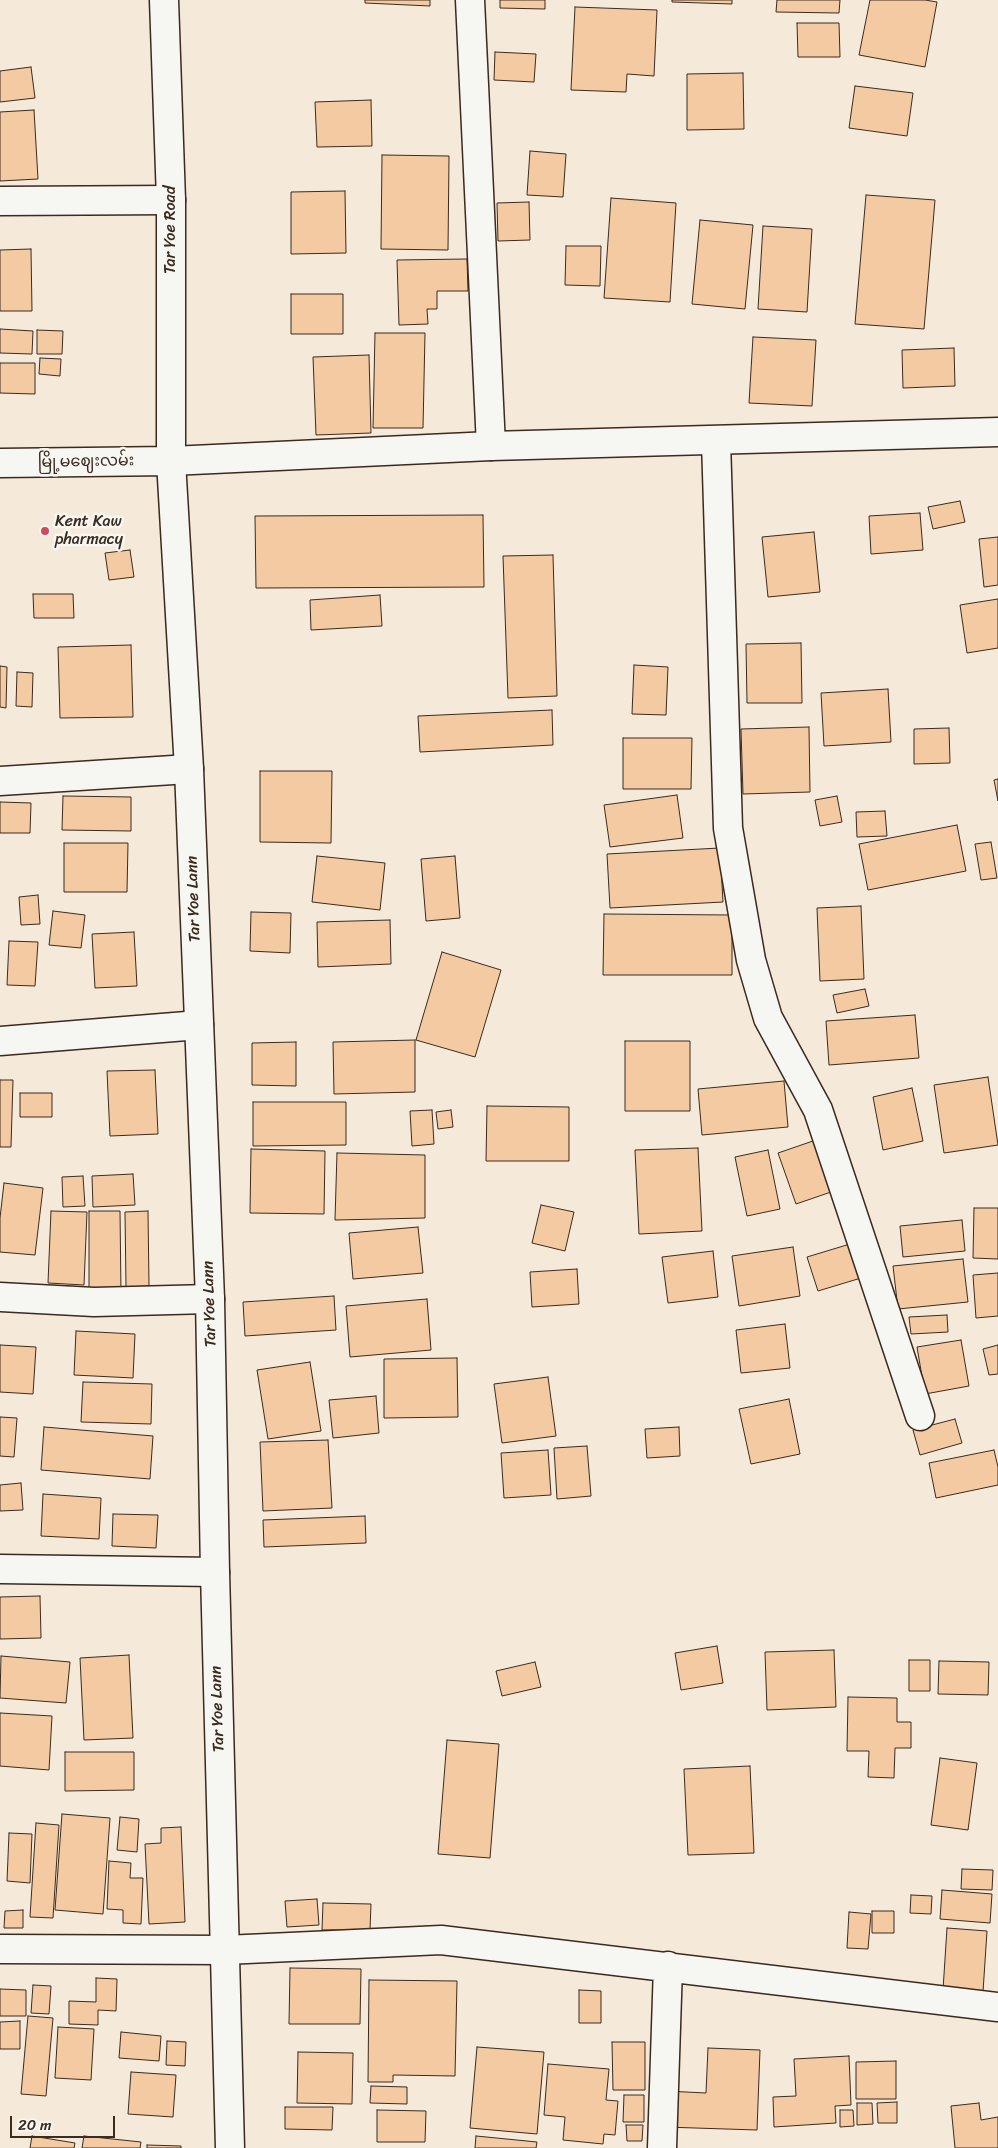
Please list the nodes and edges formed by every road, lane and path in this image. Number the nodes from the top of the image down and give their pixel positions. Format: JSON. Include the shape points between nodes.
{"nodes":[{"id":1,"x":164,"y":0,"type":"edge"},
{"id":2,"x":470,"y":0,"type":"edge"},
{"id":3,"x":172,"y":200,"type":"junction"},
{"id":4,"x":0,"y":201,"type":"edge"},
{"id":5,"x":998,"y":432,"type":"edge"},
{"id":6,"x":716,"y":441,"type":"junction"},
{"id":7,"x":491,"y":446,"type":"junction"},
{"id":8,"x":171,"y":461,"type":"junction"},
{"id":9,"x":0,"y":463,"type":"edge"},
{"id":10,"x":188,"y":769,"type":"junction"},
{"id":11,"x":0,"y":781,"type":"edge"},
{"id":12,"x":199,"y":1025,"type":"junction"},
{"id":13,"x":0,"y":1041,"type":"edge"},
{"id":14,"x":0,"y":1297,"type":"edge"},
{"id":15,"x":210,"y":1298,"type":"junction"},
{"id":16,"x":920,"y":1416,"type":"dead end"},
{"id":17,"x":0,"y":1569,"type":"edge"},
{"id":18,"x":214,"y":1572,"type":"junction"},
{"id":19,"x":0,"y":1949,"type":"edge"},
{"id":20,"x":226,"y":1950,"type":"junction"},
{"id":21,"x":668,"y":1966,"type":"junction"},
{"id":22,"x":998,"y":2007,"type":"edge"},
{"id":23,"x":230,"y":2148,"type":"edge"},
{"id":24,"x":662,"y":2148,"type":"edge"}],
"edges":[{"from":1,"to":3,"type":"street","name":"Tar Yoe Road"},
{"from":2,"to":7,"type":"street"},
{"from":3,"to":4,"type":"street"},
{"from":3,"to":8,"type":"street","name":"Tar Yoe Road"},
{"from":5,"to":6,"type":"street","name":"မြို့မဈေးလမ်း"},
{"from":6,"to":7,"type":"street","name":"မြို့မဈေးလမ်း"},
{"from":6,"to":16,"type":"street","via":[[728,828],[751,960],[768,1018],[818,1110]]},
{"from":7,"to":8,"type":"street","name":"မြို့မဈေးလမ်း"},
{"from":8,"to":9,"type":"street","name":"မြို့မဈေးလမ်း"},
{"from":8,"to":10,"type":"street","name":"Tar Yoe Lann"},
{"from":10,"to":11,"type":"street"},
{"from":10,"to":12,"type":"street","name":"Tar Yoe Lann"},
{"from":12,"to":13,"type":"street"},
{"from":12,"to":15,"type":"street","name":"Tar Yoe Lann"},
{"from":14,"to":15,"type":"street","via":[[94,1302]]},
{"from":15,"to":18,"type":"street","name":"Tar Yoe Lann"},
{"from":17,"to":18,"type":"street"},
{"from":18,"to":20,"type":"street","name":"Tar Yoe Lann"},
{"from":19,"to":20,"type":"street"},
{"from":20,"to":21,"type":"street","via":[[441,1940]]},
{"from":20,"to":23,"type":"street","name":"Tar Yoe Lann"},
{"from":21,"to":22,"type":"street"},
{"from":21,"to":24,"type":"street"}]}
